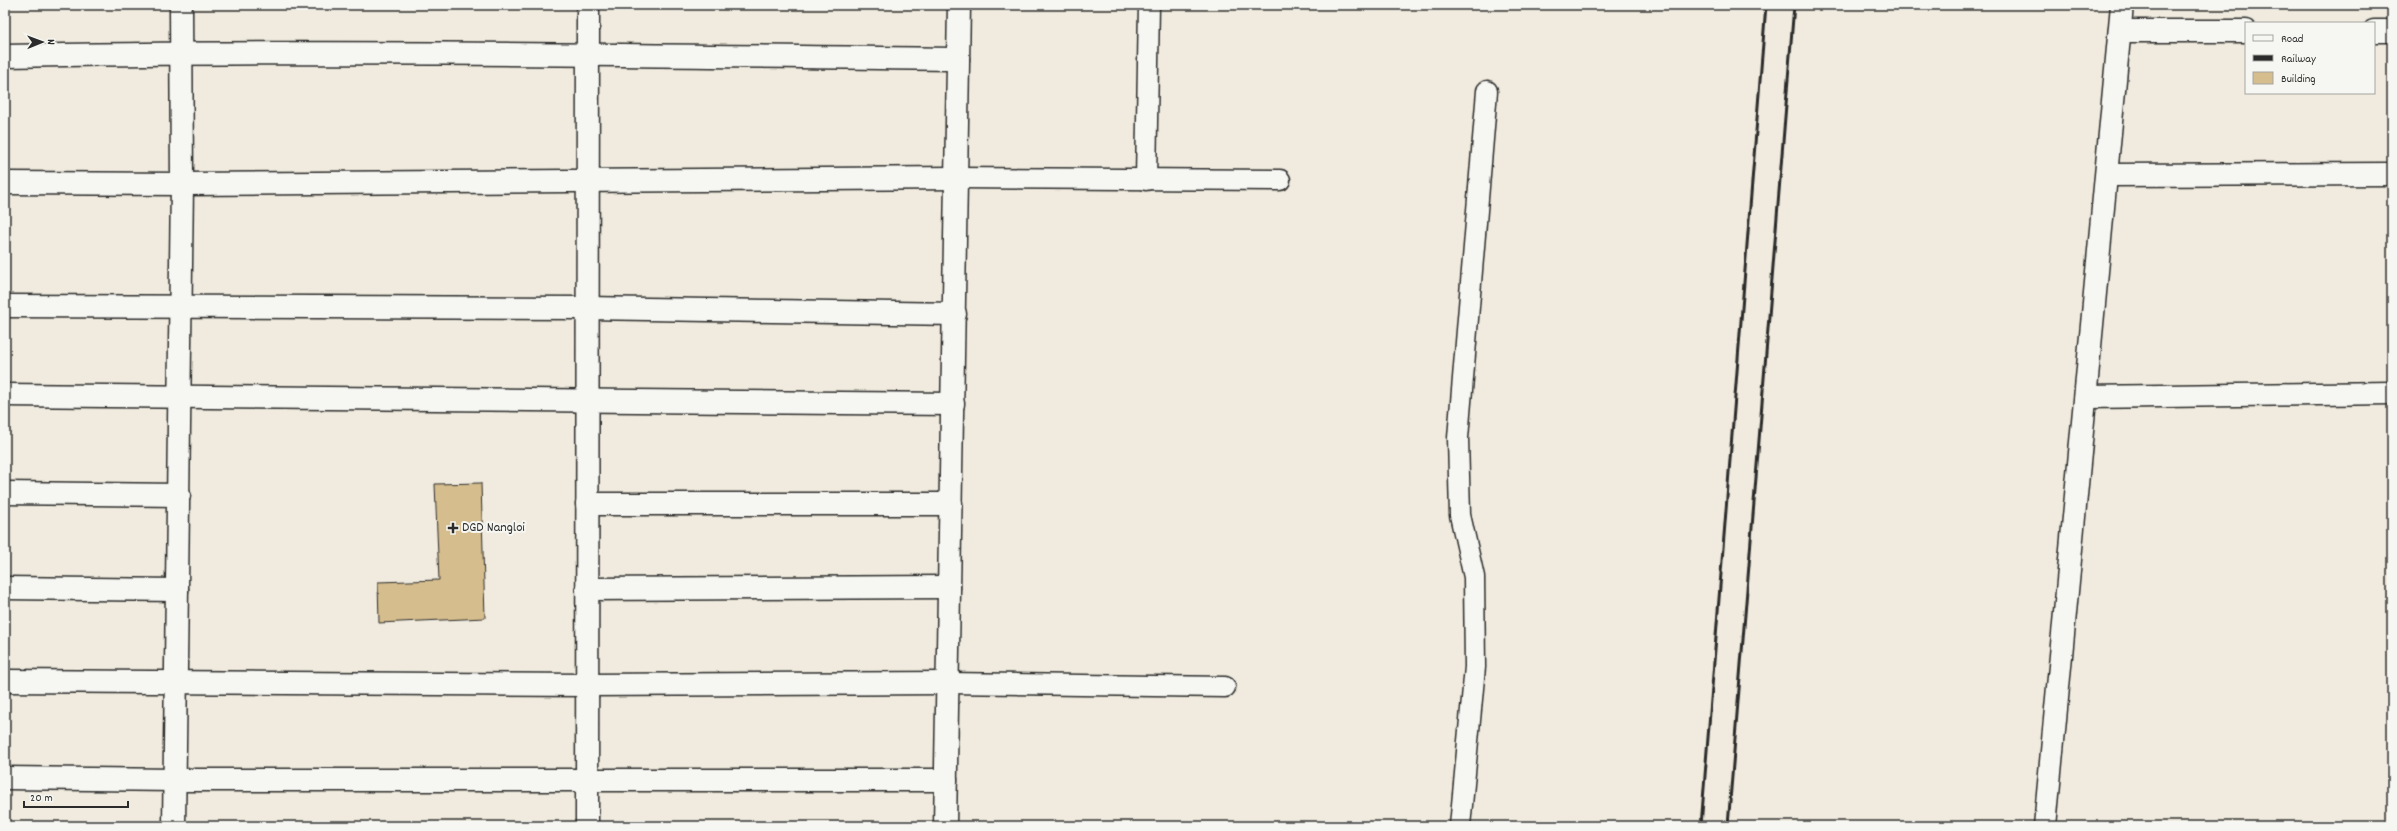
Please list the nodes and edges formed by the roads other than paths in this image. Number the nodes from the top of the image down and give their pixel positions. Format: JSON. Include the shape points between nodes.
{"nodes":[{"id":1,"x":181,"y":5,"type":"edge"},
{"id":2,"x":588,"y":5,"type":"edge"},
{"id":3,"x":959,"y":5,"type":"edge"},
{"id":4,"x":1149,"y":5,"type":"edge"},
{"id":5,"x":2122,"y":5,"type":"edge"},
{"id":6,"x":2120,"y":31,"type":"junction"},
{"id":7,"x":2245,"y":31,"type":"edge"},
{"id":8,"x":2375,"y":31,"type":"edge"},
{"id":9,"x":2392,"y":31,"type":"edge"},
{"id":10,"x":181,"y":53,"type":"junction"},
{"id":11,"x":588,"y":54,"type":"junction"},
{"id":12,"x":5,"y":56,"type":"edge"},
{"id":13,"x":958,"y":59,"type":"junction"},
{"id":14,"x":1487,"y":91,"type":"dead end"},
{"id":15,"x":2392,"y":174,"type":"edge"},
{"id":16,"x":2107,"y":176,"type":"junction"},
{"id":17,"x":957,"y":178,"type":"junction"},
{"id":18,"x":1146,"y":180,"type":"junction"},
{"id":19,"x":1280,"y":180,"type":"dead end"},
{"id":20,"x":589,"y":181,"type":"junction"},
{"id":21,"x":5,"y":183,"type":"edge"},
{"id":22,"x":182,"y":184,"type":"junction"},
{"id":23,"x":5,"y":306,"type":"edge"},
{"id":24,"x":180,"y":308,"type":"junction"},
{"id":25,"x":587,"y":308,"type":"junction"},
{"id":26,"x":955,"y":314,"type":"junction"},
{"id":27,"x":2392,"y":393,"type":"edge"},
{"id":28,"x":5,"y":395,"type":"edge"},
{"id":29,"x":180,"y":396,"type":"junction"},
{"id":30,"x":2087,"y":397,"type":"junction"},
{"id":31,"x":587,"y":401,"type":"junction"},
{"id":32,"x":953,"y":404,"type":"junction"},
{"id":33,"x":5,"y":493,"type":"edge"},
{"id":34,"x":179,"y":495,"type":"junction"},
{"id":35,"x":587,"y":504,"type":"junction"},
{"id":36,"x":951,"y":504,"type":"junction"},
{"id":37,"x":949,"y":587,"type":"junction"},
{"id":38,"x":5,"y":588,"type":"edge"},
{"id":39,"x":587,"y":589,"type":"junction"},
{"id":40,"x":177,"y":590,"type":"junction"},
{"id":41,"x":5,"y":681,"type":"edge"},
{"id":42,"x":176,"y":681,"type":"junction"},
{"id":43,"x":947,"y":683,"type":"junction"},
{"id":44,"x":587,"y":685,"type":"junction"},
{"id":45,"x":1225,"y":687,"type":"dead end"},
{"id":46,"x":5,"y":778,"type":"edge"},
{"id":47,"x":175,"y":780,"type":"junction"},
{"id":48,"x":946,"y":780,"type":"junction"},
{"id":49,"x":587,"y":781,"type":"junction"},
{"id":50,"x":174,"y":826,"type":"edge"},
{"id":51,"x":587,"y":826,"type":"edge"},
{"id":52,"x":945,"y":826,"type":"edge"},
{"id":53,"x":1460,"y":826,"type":"edge"},
{"id":54,"x":2045,"y":826,"type":"edge"}],
"edges":[{"from":1,"to":10,"type":"street"},
{"from":2,"to":11,"type":"street"},
{"from":3,"to":13,"type":"street"},
{"from":4,"to":18,"type":"lane"},
{"from":5,"to":6,"type":"street"},
{"from":6,"to":7,"type":"street"},
{"from":6,"to":16,"type":"street"},
{"from":8,"to":9,"type":"street"},
{"from":10,"to":11,"type":"street"},
{"from":10,"to":12,"type":"street"},
{"from":10,"to":22,"type":"street"},
{"from":11,"to":13,"type":"street"},
{"from":11,"to":20,"type":"street"},
{"from":13,"to":17,"type":"street"},
{"from":14,"to":53,"type":"lane","via":[[1458,438],[1460,515],[1474,577],[1475,667]]},
{"from":15,"to":16,"type":"street"},
{"from":16,"to":30,"type":"street"},
{"from":17,"to":18,"type":"lane"},
{"from":17,"to":20,"type":"street"},
{"from":17,"to":26,"type":"street"},
{"from":18,"to":19,"type":"lane"},
{"from":20,"to":22,"type":"street"},
{"from":20,"to":25,"type":"street"},
{"from":21,"to":22,"type":"street"},
{"from":22,"to":24,"type":"street"},
{"from":23,"to":24,"type":"street"},
{"from":24,"to":25,"type":"street"},
{"from":24,"to":29,"type":"street"},
{"from":25,"to":26,"type":"street"},
{"from":25,"to":31,"type":"street"},
{"from":26,"to":32,"type":"street"},
{"from":27,"to":30,"type":"street"},
{"from":28,"to":29,"type":"street"},
{"from":29,"to":31,"type":"street"},
{"from":29,"to":34,"type":"street"},
{"from":30,"to":54,"type":"street"},
{"from":31,"to":32,"type":"street"},
{"from":31,"to":35,"type":"street"},
{"from":32,"to":36,"type":"street"},
{"from":33,"to":34,"type":"street"},
{"from":34,"to":40,"type":"street"},
{"from":35,"to":36,"type":"street"},
{"from":35,"to":39,"type":"street"},
{"from":36,"to":37,"type":"street"},
{"from":37,"to":39,"type":"street"},
{"from":37,"to":43,"type":"street"},
{"from":38,"to":40,"type":"street"},
{"from":39,"to":44,"type":"street"},
{"from":40,"to":42,"type":"street"},
{"from":41,"to":42,"type":"street"},
{"from":42,"to":44,"type":"street"},
{"from":42,"to":47,"type":"street"},
{"from":43,"to":44,"type":"street"},
{"from":43,"to":45,"type":"lane"},
{"from":43,"to":48,"type":"street"},
{"from":44,"to":49,"type":"street"},
{"from":46,"to":47,"type":"street"},
{"from":47,"to":49,"type":"street"},
{"from":47,"to":50,"type":"street"},
{"from":48,"to":49,"type":"street"},
{"from":48,"to":52,"type":"street"},
{"from":49,"to":51,"type":"street"}]}
